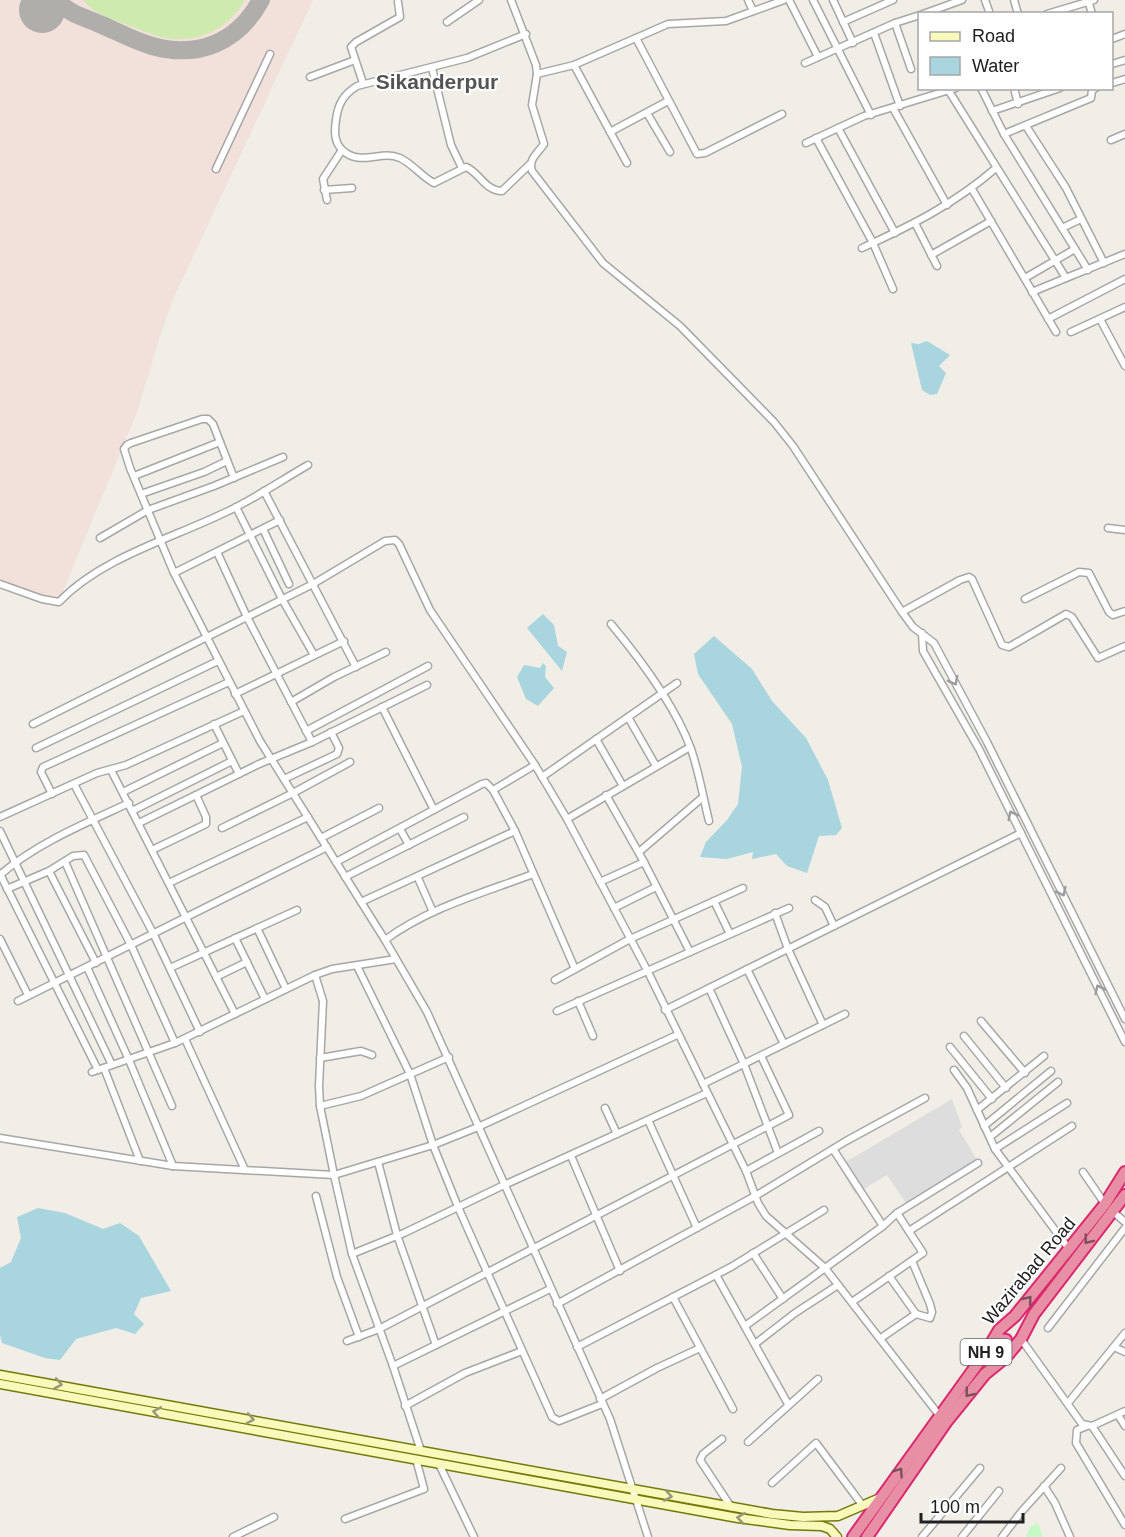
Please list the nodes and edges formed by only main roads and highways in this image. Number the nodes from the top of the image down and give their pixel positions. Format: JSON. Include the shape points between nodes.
{"nodes":[{"id":1,"x":1125,"y":1172,"type":"edge"},
{"id":2,"x":1125,"y":1195,"type":"edge"},
{"id":3,"x":1108,"y":1207,"type":"junction"},
{"id":4,"x":990,"y":1345,"type":"junction"},
{"id":5,"x":997,"y":1363,"type":"junction"},
{"id":6,"x":0,"y":1375,"type":"edge"},
{"id":7,"x":0,"y":1383,"type":"edge"},
{"id":8,"x":191,"y":1413,"type":"junction"},
{"id":9,"x":635,"y":1495,"type":"junction"},
{"id":10,"x":881,"y":1498,"type":"junction"},
{"id":11,"x":870,"y":1536,"type":"edge"},
{"id":12,"x":837,"y":1537,"type":"edge"},
{"id":13,"x":853,"y":1537,"type":"edge"}],
"edges":[{"from":1,"to":3,"type":"highway","name":"Wazirabad Road","number":"NH 9"},
{"from":2,"to":3,"type":"highway","name":"Wazirabad Road","number":"NH 9"},
{"from":4,"to":3,"type":"highway","name":"Wazirabad Road","number":"NH 9","one_way":true},
{"from":3,"to":5,"type":"highway","name":"Wazirabad Road","number":"NH 9","one_way":true,"via":[[1021,1339]]},
{"from":4,"to":5,"type":"highway","via":[[998,1340],[1007,1341]]},
{"from":10,"to":4,"type":"highway","name":"Wazirabad Road","number":"NH 9","one_way":true},
{"from":5,"to":11,"type":"highway","name":"Wazirabad Road","number":"NH 9","one_way":true,"via":[[946,1421]]},
{"from":6,"to":8,"type":"main road","one_way":true},
{"from":8,"to":7,"type":"main road","one_way":true},
{"from":8,"to":9,"type":"main road"},
{"from":9,"to":10,"type":"main road","one_way":true,"via":[[822,1517],[838,1516]]},
{"from":12,"to":9,"type":"main road","one_way":true,"via":[[822,1526],[790,1525]]},
{"from":10,"to":13,"type":"highway","name":"Wazirabad Road","number":"NH 9"}]}
